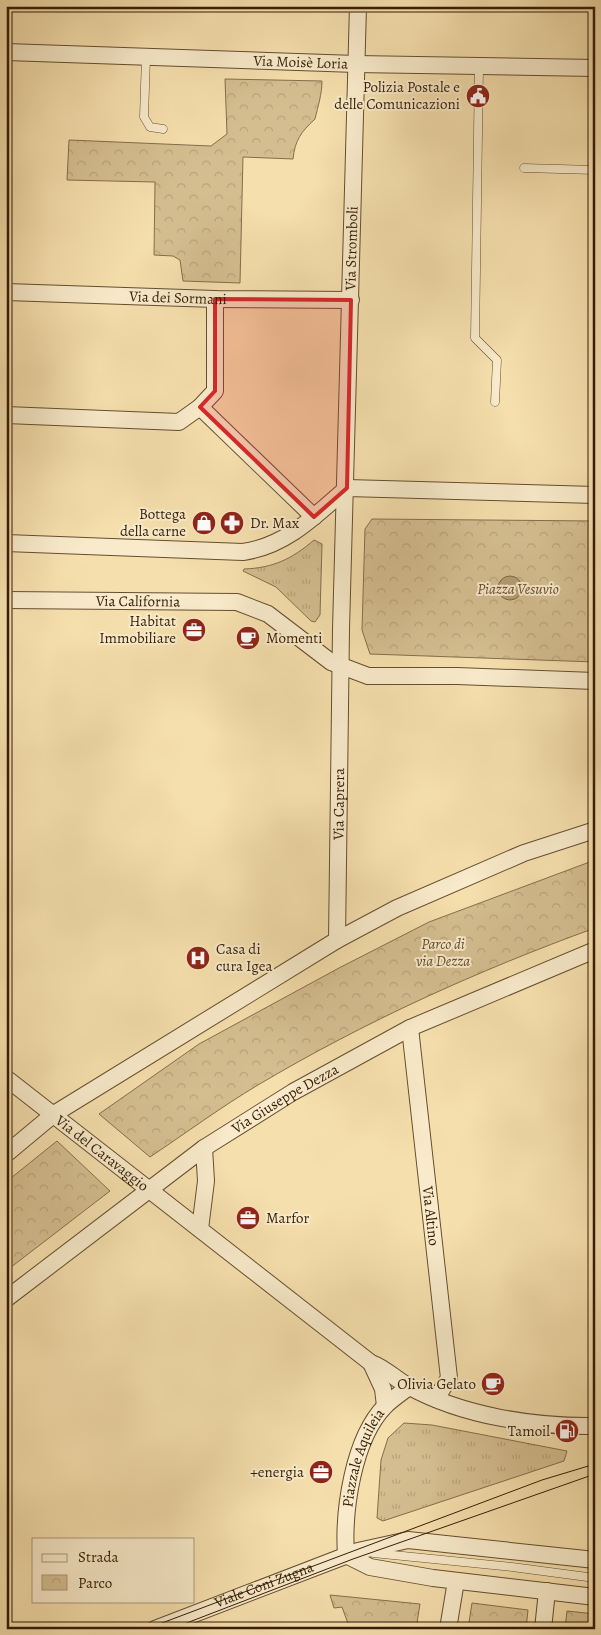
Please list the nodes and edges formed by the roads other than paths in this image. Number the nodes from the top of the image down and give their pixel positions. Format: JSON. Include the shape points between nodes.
{"nodes":[{"id":1,"x":358,"y":6,"type":"edge"},
{"id":2,"x":6,"y":52,"type":"edge"},
{"id":3,"x":146,"y":57,"type":"junction"},
{"id":4,"x":356,"y":64,"type":"junction"},
{"id":5,"x":479,"y":66,"type":"junction"},
{"id":6,"x":595,"y":68,"type":"edge"},
{"id":7,"x":163,"y":129,"type":"dead end"},
{"id":8,"x":524,"y":168,"type":"dead end"},
{"id":9,"x":595,"y":170,"type":"edge"},
{"id":10,"x":6,"y":292,"type":"edge"},
{"id":11,"x":215,"y":299,"type":"junction"},
{"id":12,"x":351,"y":300,"type":"junction"},
{"id":13,"x":495,"y":402,"type":"dead end"},
{"id":14,"x":200,"y":407,"type":"junction"},
{"id":15,"x":6,"y":415,"type":"edge"},
{"id":16,"x":347,"y":488,"type":"junction"},
{"id":17,"x":595,"y":495,"type":"edge"},
{"id":18,"x":314,"y":517,"type":"junction"},
{"id":19,"x":6,"y":543,"type":"edge"},
{"id":20,"x":6,"y":600,"type":"edge"},
{"id":21,"x":342,"y":668,"type":"junction"},
{"id":22,"x":595,"y":681,"type":"edge"},
{"id":23,"x":595,"y":830,"type":"edge"},
{"id":24,"x":337,"y":940,"type":"junction"},
{"id":25,"x":595,"y":950,"type":"edge"},
{"id":26,"x":410,"y":1028,"type":"junction"},
{"id":27,"x":6,"y":1078,"type":"edge"},
{"id":28,"x":54,"y":1114,"type":"junction"},
{"id":29,"x":204,"y":1148,"type":"junction"},
{"id":30,"x":6,"y":1154,"type":"edge"},
{"id":31,"x":151,"y":1189,"type":"junction"},
{"id":32,"x":200,"y":1229,"type":"junction"},
{"id":33,"x":6,"y":1299,"type":"edge"},
{"id":34,"x":371,"y":1363,"type":"junction"},
{"id":35,"x":409,"y":1387,"type":"junction"},
{"id":36,"x":436,"y":1399,"type":"junction"},
{"id":37,"x":385,"y":1406,"type":"junction"},
{"id":38,"x":595,"y":1426,"type":"edge"},
{"id":39,"x":346,"y":1556,"type":"junction"},
{"id":40,"x":595,"y":1560,"type":"edge"},
{"id":41,"x":595,"y":1578,"type":"edge"},
{"id":42,"x":456,"y":1581,"type":"junction"},
{"id":43,"x":547,"y":1591,"type":"junction"},
{"id":44,"x":595,"y":1597,"type":"edge"},
{"id":45,"x":155,"y":1629,"type":"edge"},
{"id":46,"x":448,"y":1629,"type":"edge"},
{"id":47,"x":543,"y":1629,"type":"edge"}],
"edges":[{"from":1,"to":4,"type":"street","name":"Via Stromboli"},
{"from":2,"to":3,"type":"street","name":"Via Moisè Loria"},
{"from":3,"to":4,"type":"street","name":"Via Moisè Loria"},
{"from":3,"to":7,"type":"lane","via":[[144,117],[150,127]]},
{"from":4,"to":5,"type":"street","name":"Via Moisè Loria"},
{"from":4,"to":12,"type":"street","name":"Via Stromboli"},
{"from":5,"to":6,"type":"street","name":"Via Moisè Loria"},
{"from":5,"to":13,"type":"lane","via":[[475,338],[497,360]]},
{"from":8,"to":9,"type":"lane"},
{"from":10,"to":11,"type":"street","name":"Via dei Sormani"},
{"from":11,"to":12,"type":"street","name":"Via dei Sormani"},
{"from":11,"to":14,"type":"street","via":[[215,391]]},
{"from":12,"to":16,"type":"street","name":"Via Stromboli"},
{"from":14,"to":15,"type":"street","via":[[179,422]]},
{"from":14,"to":18,"type":"street"},
{"from":16,"to":17,"type":"street"},
{"from":16,"to":18,"type":"street"},
{"from":16,"to":21,"type":"street"},
{"from":18,"to":19,"type":"street","via":[[280,541],[264,549],[244,552]]},
{"from":20,"to":21,"type":"street","name":"Via California","via":[[237,602],[268,614]]},
{"from":21,"to":22,"type":"street","via":[[368,676]]},
{"from":21,"to":24,"type":"street","name":"Via Caprera"},
{"from":23,"to":24,"type":"street","via":[[524,853],[397,908]]},
{"from":24,"to":28,"type":"street"},
{"from":25,"to":26,"type":"street","name":"Via Giuseppe Dezza"},
{"from":26,"to":29,"type":"street","name":"Via Giuseppe Dezza","via":[[293,1092]]},
{"from":26,"to":36,"type":"street","name":"Via Altino","via":[[449,1372],[449,1378]]},
{"from":27,"to":28,"type":"street","name":"Via del Caravaggio"},
{"from":28,"to":30,"type":"street"},
{"from":28,"to":31,"type":"street","name":"Via del Caravaggio"},
{"from":29,"to":31,"type":"street","name":"Via Giuseppe Dezza"},
{"from":29,"to":32,"type":"street","via":[[206,1181]]},
{"from":31,"to":32,"type":"street","name":"Via del Caravaggio"},
{"from":31,"to":33,"type":"street","name":"Via Giuseppe Dezza"},
{"from":32,"to":34,"type":"street","name":"Via del Caravaggio"},
{"from":34,"to":35,"type":"street","name":"Via del Caravaggio"},
{"from":34,"to":37,"type":"street","via":[[383,1389]]},
{"from":35,"to":36,"type":"street"},
{"from":35,"to":37,"type":"street","name":"Piazzale Aquileia"},
{"from":36,"to":38,"type":"street","via":[[529,1423]]},
{"from":37,"to":39,"type":"street","name":"Piazzale Aquileia","via":[[369,1428],[350,1484],[344,1528]]},
{"from":39,"to":40,"type":"street","via":[[408,1540]]},
{"from":39,"to":41,"type":"lane","via":[[371,1553],[408,1556]]},
{"from":39,"to":42,"type":"street","via":[[370,1567]]},
{"from":39,"to":45,"type":"street","name":"Viale Coni Zugna"},
{"from":42,"to":43,"type":"street"},
{"from":42,"to":46,"type":"street"},
{"from":43,"to":44,"type":"street"},
{"from":43,"to":47,"type":"street"}]}
